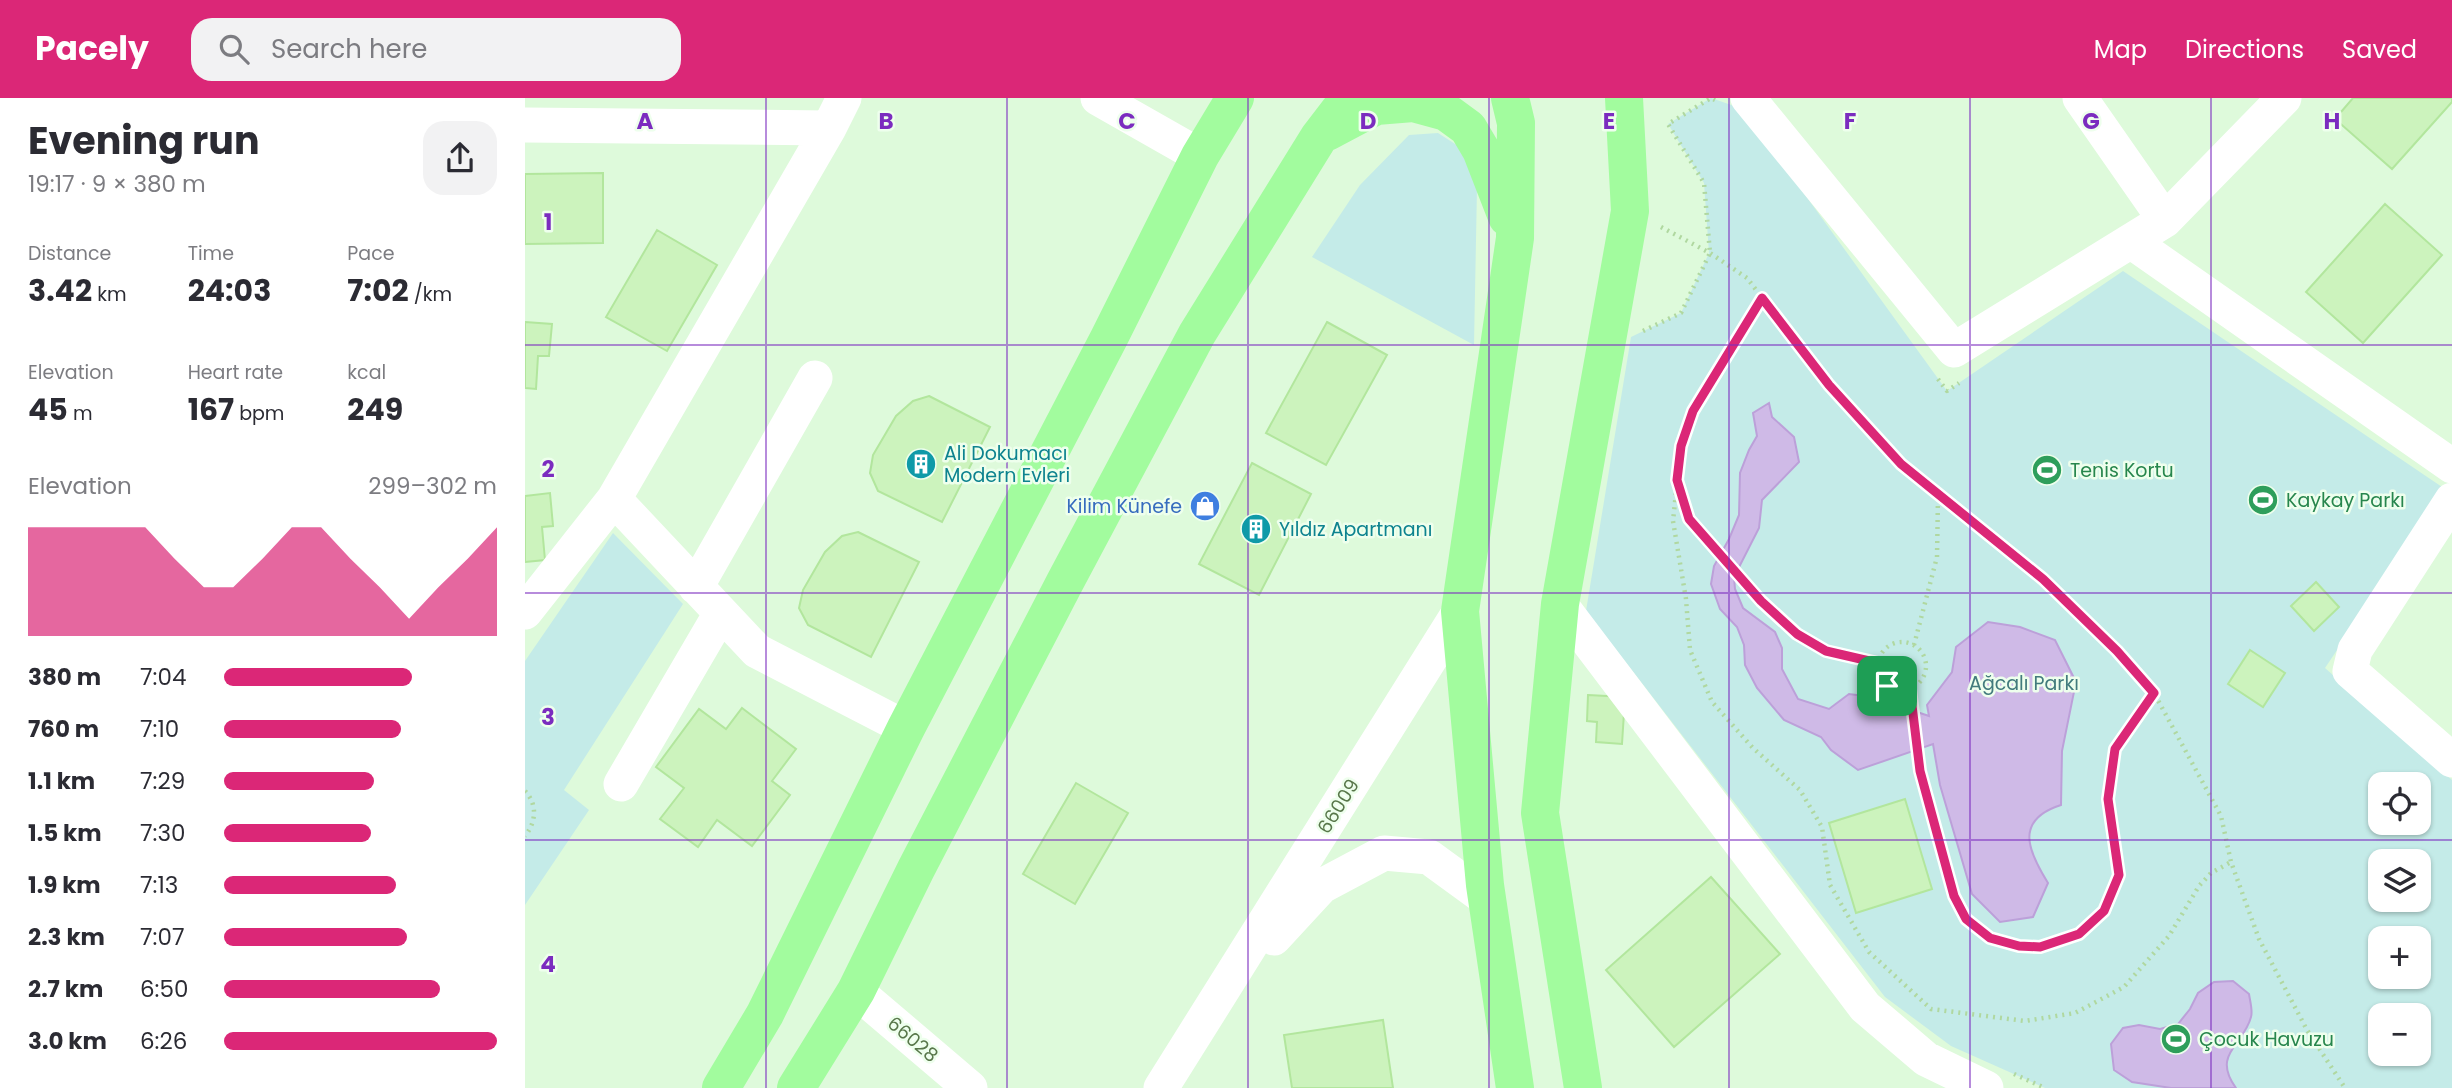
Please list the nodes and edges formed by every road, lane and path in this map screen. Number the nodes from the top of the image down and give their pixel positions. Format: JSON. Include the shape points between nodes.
{"nodes":[{"id":1,"x":1098,"y":98,"type":"edge"},
{"id":2,"x":1235,"y":98,"type":"edge"},
{"id":3,"x":1349,"y":98,"type":"edge"},
{"id":4,"x":1510,"y":98,"type":"edge"},
{"id":5,"x":2080,"y":98,"type":"edge"},
{"id":6,"x":2284,"y":98,"type":"edge"},
{"id":7,"x":1630,"y":100,"type":"edge"},
{"id":8,"x":1735,"y":100,"type":"edge"},
{"id":9,"x":837,"y":113,"type":"edge"},
{"id":10,"x":525,"y":125,"type":"edge"},
{"id":11,"x":1319,"y":137,"type":"junction"},
{"id":12,"x":1200,"y":156,"type":"junction"},
{"id":13,"x":1630,"y":211,"type":"junction"},
{"id":14,"x":2165,"y":220,"type":"junction"},
{"id":15,"x":1515,"y":238,"type":"junction"},
{"id":16,"x":2132,"y":242,"type":"junction"},
{"id":17,"x":1710,"y":253,"type":"junction"},
{"id":18,"x":1762,"y":298,"type":"junction"},
{"id":19,"x":1631,"y":337,"type":"dead end"},
{"id":20,"x":1931,"y":369,"type":"dead end"},
{"id":21,"x":1969,"y":376,"type":"dead end"},
{"id":22,"x":814,"y":377,"type":"dead end"},
{"id":23,"x":2452,"y":466,"type":"edge"},
{"id":24,"x":1677,"y":480,"type":"junction"},
{"id":25,"x":1938,"y":495,"type":"junction"},
{"id":26,"x":614,"y":499,"type":"junction"},
{"id":27,"x":2452,"y":500,"type":"edge"},
{"id":28,"x":696,"y":587,"type":"junction"},
{"id":29,"x":1560,"y":604,"type":"junction"},
{"id":30,"x":1460,"y":611,"type":"junction"},
{"id":31,"x":525,"y":612,"type":"edge"},
{"id":32,"x":721,"y":613,"type":"junction"},
{"id":33,"x":1914,"y":645,"type":"junction"},
{"id":34,"x":1878,"y":663,"type":"junction"},
{"id":35,"x":1910,"y":689,"type":"junction"},
{"id":36,"x":2154,"y":693,"type":"junction"},
{"id":37,"x":907,"y":728,"type":"junction"},
{"id":38,"x":2452,"y":760,"type":"edge"},
{"id":39,"x":621,"y":784,"type":"dead end"},
{"id":40,"x":525,"y":791,"type":"edge"},
{"id":41,"x":525,"y":836,"type":"edge"},
{"id":42,"x":2231,"y":862,"type":"junction"},
{"id":43,"x":1487,"y":900,"type":"junction"},
{"id":44,"x":856,"y":991,"type":"junction"},
{"id":45,"x":1215,"y":1002,"type":"junction"},
{"id":46,"x":721,"y":1088,"type":"edge"},
{"id":47,"x":796,"y":1088,"type":"edge"},
{"id":48,"x":970,"y":1088,"type":"edge"},
{"id":49,"x":1161,"y":1088,"type":"edge"},
{"id":50,"x":1515,"y":1088,"type":"edge"},
{"id":51,"x":1583,"y":1088,"type":"edge"},
{"id":52,"x":1986,"y":1088,"type":"edge"},
{"id":53,"x":2345,"y":1088,"type":"edge"}],
"edges":[{"from":1,"to":12,"type":"street"},
{"from":2,"to":12,"type":"main road"},
{"from":3,"to":11,"type":"main road"},
{"from":4,"to":15,"type":"main road","via":[[1515,123]]},
{"from":5,"to":14,"type":"street"},
{"from":6,"to":14,"type":"street"},
{"from":7,"to":13,"type":"main road"},
{"from":8,"to":16,"type":"street","via":[[1954,350]]},
{"from":8,"to":17,"type":"path","via":[[1711,98],[1668,124],[1704,183]]},
{"from":9,"to":10,"type":"street"},
{"from":9,"to":26,"type":"street"},
{"from":11,"to":15,"type":"main road","via":[[1376,106],[1413,103],[1445,112],[1468,128],[1481,150]]},
{"from":11,"to":44,"type":"main road","via":[[1198,334],[1034,641]]},
{"from":12,"to":37,"type":"main road"},
{"from":13,"to":17,"type":"path"},
{"from":13,"to":29,"type":"main road"},
{"from":14,"to":16,"type":"street"},
{"from":15,"to":30,"type":"main road"},
{"from":16,"to":23,"type":"street"},
{"from":17,"to":18,"type":"path","via":[[1747,278]]},
{"from":17,"to":19,"type":"path","via":[[1681,313]]},
{"from":18,"to":24,"type":"path","via":[[1693,411],[1681,446]]},
{"from":18,"to":25,"type":"path","via":[[1829,385],[1901,464]]},
{"from":20,"to":21,"type":"path","via":[[1947,391]]},
{"from":22,"to":28,"type":"street"},
{"from":24,"to":34,"type":"path","via":[[1689,519],[1761,601],[1797,634],[1826,651]]},
{"from":24,"to":42,"type":"path","via":[[1673,521],[1690,650],[1713,702],[1753,748],[1800,790],[1822,827],[1830,885],[1869,952],[1931,1009],[2025,1021],[2075,1013],[2124,986],[2169,936],[2211,873]]},
{"from":25,"to":33,"type":"path","via":[[1937,557]]},
{"from":25,"to":36,"type":"path","via":[[2043,579]]},
{"from":26,"to":28,"type":"street"},
{"from":26,"to":31,"type":"street"},
{"from":27,"to":38,"type":"street","via":[[2355,650],[2350,671]]},
{"from":28,"to":32,"type":"street"},
{"from":29,"to":51,"type":"main road","via":[[1540,813]]},
{"from":29,"to":52,"type":"street","via":[[1865,1007],[1926,1059]]},
{"from":30,"to":43,"type":"main road"},
{"from":30,"to":45,"type":"street","name":"66009"},
{"from":32,"to":37,"type":"street","via":[[757,651]]},
{"from":32,"to":39,"type":"street"},
{"from":33,"to":34,"type":"path","via":[[1891,644]]},
{"from":33,"to":35,"type":"path","via":[[1926,665],[1922,680]]},
{"from":34,"to":35,"type":"path","via":[[1878,673],[1887,686]]},
{"from":35,"to":36,"type":"path","via":[[1920,771],[1954,896],[1966,919],[1990,938],[2040,947],[2079,934],[2104,911],[2119,875],[2108,799],[2115,749]]},
{"from":36,"to":42,"type":"path","via":[[2221,816]]},
{"from":37,"to":46,"type":"main road","via":[[765,1014]]},
{"from":40,"to":41,"type":"path","via":[[534,805],[532,827]]},
{"from":42,"to":53,"type":"path","via":[[2259,939],[2307,1030]]},
{"from":43,"to":45,"type":"street","name":"66009","via":[[1429,857],[1384,853],[1322,886]]},
{"from":43,"to":50,"type":"main road"},
{"from":44,"to":47,"type":"main road"},
{"from":44,"to":48,"type":"street","name":"66028"},
{"from":45,"to":49,"type":"street","name":"66009"}]}
